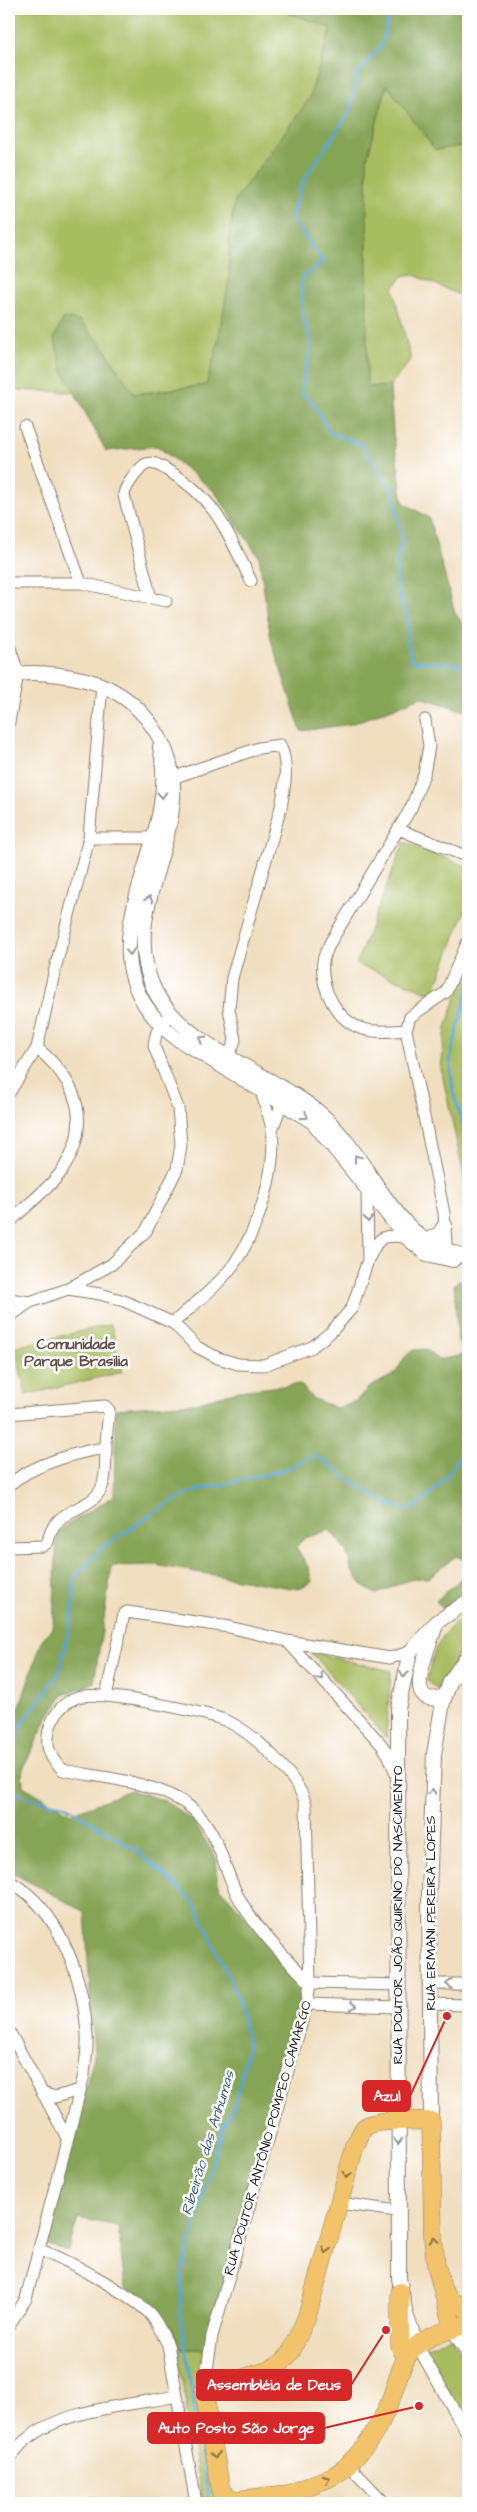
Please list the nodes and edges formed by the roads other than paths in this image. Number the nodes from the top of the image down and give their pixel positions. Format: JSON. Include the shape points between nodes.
{"nodes":[{"id":1,"x":25,"y":427,"type":"dead end"},
{"id":2,"x":251,"y":581,"type":"dead end"},
{"id":3,"x":9,"y":583,"type":"edge"},
{"id":4,"x":81,"y":583,"type":"junction"},
{"id":5,"x":151,"y":598,"type":"junction"},
{"id":6,"x":166,"y":601,"type":"dead end"},
{"id":7,"x":9,"y":645,"type":"edge"},
{"id":8,"x":13,"y":675,"type":"edge"},
{"id":9,"x":102,"y":685,"type":"junction"},
{"id":10,"x":425,"y":720,"type":"dead end"},
{"id":11,"x":9,"y":722,"type":"edge"},
{"id":12,"x":155,"y":729,"type":"junction"},
{"id":13,"x":174,"y":777,"type":"junction"},
{"id":14,"x":398,"y":829,"type":"junction"},
{"id":15,"x":89,"y":838,"type":"junction"},
{"id":16,"x":160,"y":838,"type":"junction"},
{"id":17,"x":468,"y":857,"type":"edge"},
{"id":18,"x":468,"y":941,"type":"edge"},
{"id":19,"x":165,"y":1020,"type":"junction"},
{"id":20,"x":406,"y":1030,"type":"junction"},
{"id":21,"x":38,"y":1048,"type":"junction"},
{"id":22,"x":225,"y":1061,"type":"junction"},
{"id":23,"x":264,"y":1084,"type":"junction"},
{"id":24,"x":9,"y":1093,"type":"edge"},
{"id":25,"x":284,"y":1096,"type":"junction"},
{"id":26,"x":272,"y":1130,"type":"junction"},
{"id":27,"x":372,"y":1187,"type":"junction"},
{"id":28,"x":9,"y":1223,"type":"edge"},
{"id":29,"x":445,"y":1225,"type":"junction"},
{"id":30,"x":406,"y":1237,"type":"junction"},
{"id":31,"x":426,"y":1241,"type":"junction"},
{"id":32,"x":447,"y":1255,"type":"junction"},
{"id":33,"x":468,"y":1258,"type":"edge"},
{"id":34,"x":368,"y":1260,"type":"junction"},
{"id":35,"x":68,"y":1289,"type":"junction"},
{"id":36,"x":9,"y":1299,"type":"edge"},
{"id":37,"x":30,"y":1302,"type":"junction"},
{"id":38,"x":9,"y":1316,"type":"edge"},
{"id":39,"x":173,"y":1323,"type":"junction"},
{"id":40,"x":9,"y":1414,"type":"edge"},
{"id":41,"x":106,"y":1448,"type":"junction"},
{"id":42,"x":9,"y":1484,"type":"edge"},
{"id":43,"x":9,"y":1547,"type":"edge"},
{"id":44,"x":468,"y":1600,"type":"edge"},
{"id":45,"x":437,"y":1622,"type":"junction"},
{"id":46,"x":287,"y":1641,"type":"junction"},
{"id":47,"x":410,"y":1652,"type":"junction"},
{"id":48,"x":468,"y":1655,"type":"edge"},
{"id":49,"x":106,"y":1696,"type":"junction"},
{"id":50,"x":445,"y":1696,"type":"junction"},
{"id":51,"x":398,"y":1778,"type":"junction"},
{"id":52,"x":9,"y":1881,"type":"edge"},
{"id":53,"x":310,"y":1983,"type":"junction"},
{"id":54,"x":430,"y":1984,"type":"junction"},
{"id":55,"x":468,"y":1984,"type":"edge"},
{"id":56,"x":399,"y":1986,"type":"junction"},
{"id":57,"x":307,"y":2004,"type":"junction"},
{"id":58,"x":430,"y":2004,"type":"junction"},
{"id":59,"x":468,"y":2005,"type":"edge"},
{"id":60,"x":400,"y":2007,"type":"junction"},
{"id":61,"x":9,"y":2031,"type":"edge"},
{"id":62,"x":80,"y":2090,"type":"junction"},
{"id":63,"x":42,"y":2093,"type":"junction"},
{"id":64,"x":398,"y":2121,"type":"junction"},
{"id":65,"x":431,"y":2121,"type":"junction"},
{"id":66,"x":67,"y":2138,"type":"junction"},
{"id":67,"x":339,"y":2203,"type":"junction"},
{"id":68,"x":397,"y":2211,"type":"junction"},
{"id":69,"x":39,"y":2250,"type":"junction"},
{"id":70,"x":400,"y":2292,"type":"joint"},
{"id":71,"x":443,"y":2295,"type":"junction"},
{"id":72,"x":468,"y":2309,"type":"edge"},
{"id":73,"x":9,"y":2325,"type":"edge"},
{"id":74,"x":461,"y":2326,"type":"edge"},
{"id":75,"x":416,"y":2348,"type":"junction"},
{"id":76,"x":468,"y":2352,"type":"edge"},
{"id":77,"x":204,"y":2390,"type":"junction"},
{"id":78,"x":177,"y":2396,"type":"junction"},
{"id":79,"x":468,"y":2434,"type":"edge"},
{"id":80,"x":9,"y":2459,"type":"edge"},
{"id":81,"x":348,"y":2465,"type":"junction"},
{"id":82,"x":222,"y":2498,"type":"edge"},
{"id":83,"x":282,"y":2499,"type":"edge"},
{"id":84,"x":196,"y":2503,"type":"edge"},
{"id":85,"x":385,"y":2503,"type":"edge"}],
"edges":[{"from":1,"to":4,"type":"street"},
{"from":2,"to":5,"type":"street","via":[[225,525],[205,498],[170,471],[148,463],[140,468],[124,495]]},
{"from":3,"to":4,"type":"street"},
{"from":4,"to":5,"type":"street"},
{"from":5,"to":6,"type":"street"},
{"from":7,"to":8,"type":"street"},
{"from":8,"to":9,"type":"street","via":[[72,677]]},
{"from":8,"to":11,"type":"street"},
{"from":9,"to":12,"type":"street","via":[[125,698],[143,713]]},
{"from":9,"to":15,"type":"street"},
{"from":10,"to":14,"type":"street","via":[[429,746],[424,774],[411,808]]},
{"from":12,"to":13,"type":"street","via":[[168,752]]},
{"from":12,"to":16,"type":"street","one_way":true,"via":[[162,757]]},
{"from":13,"to":16,"type":"street","via":[[174,808]]},
{"from":13,"to":22,"type":"street","via":[[259,748],[280,745],[284,753],[286,782],[281,807],[232,978],[229,1009],[234,1040]]},
{"from":14,"to":17,"type":"street"},
{"from":14,"to":20,"type":"street","via":[[330,943],[323,959],[323,978],[339,1013],[349,1023],[364,1030]]},
{"from":15,"to":16,"type":"street"},
{"from":15,"to":21,"type":"street","via":[[54,969]]},
{"from":16,"to":19,"type":"street","via":[[145,912],[143,949]]},
{"from":18,"to":20,"type":"street","via":[[446,992],[410,1017]]},
{"from":19,"to":22,"type":"street"},
{"from":19,"to":35,"type":"street","via":[[155,1035],[154,1046],[178,1108],[181,1145],[177,1169],[146,1230],[112,1264]]},
{"from":20,"to":29,"type":"street"},
{"from":21,"to":24,"type":"street"},
{"from":21,"to":28,"type":"street","via":[[52,1061],[77,1102],[80,1123],[77,1143],[60,1173]]},
{"from":22,"to":23,"type":"street"},
{"from":23,"to":25,"type":"street"},
{"from":23,"to":26,"type":"street"},
{"from":25,"to":26,"type":"street"},
{"from":25,"to":27,"type":"street","via":[[321,1115]]},
{"from":26,"to":39,"type":"street","via":[[268,1183],[248,1240],[236,1262]]},
{"from":27,"to":30,"type":"street"},
{"from":27,"to":31,"type":"street"},
{"from":27,"to":34,"type":"street","one_way":true},
{"from":29,"to":31,"type":"street","via":[[439,1234]]},
{"from":29,"to":32,"type":"street"},
{"from":30,"to":32,"type":"street","via":[[427,1254]]},
{"from":30,"to":34,"type":"street","via":[[381,1238]]},
{"from":31,"to":32,"type":"street"},
{"from":32,"to":33,"type":"street"},
{"from":34,"to":39,"type":"street","via":[[358,1295],[347,1316],[312,1347],[292,1356],[264,1365],[238,1364],[197,1347]]},
{"from":35,"to":37,"type":"street"},
{"from":35,"to":39,"type":"street","via":[[124,1301]]},
{"from":36,"to":37,"type":"street"},
{"from":37,"to":38,"type":"street"},
{"from":40,"to":41,"type":"street","via":[[105,1406],[109,1408]]},
{"from":41,"to":42,"type":"street","via":[[54,1461]]},
{"from":41,"to":43,"type":"street","via":[[106,1469],[102,1487],[96,1496],[55,1522],[48,1542],[43,1546]]},
{"from":44,"to":45,"type":"street"},
{"from":45,"to":47,"type":"street"},
{"from":45,"to":50,"type":"street","via":[[419,1682],[421,1693],[427,1698],[436,1700]]},
{"from":46,"to":47,"type":"street","via":[[390,1658]]},
{"from":46,"to":49,"type":"street","via":[[229,1627],[127,1612]]},
{"from":46,"to":51,"type":"street","one_way":true,"via":[[381,1744]]},
{"from":47,"to":51,"type":"street","name":"RUA DOUTOR JOÃO QUIRINO DO NASCIMENTO","one_way":true,"via":[[398,1709]]},
{"from":48,"to":50,"type":"street","name":"RUA ERMANI PEREIRA LOPES"},
{"from":49,"to":53,"type":"street","name":"RUA DOUTOR ANTÔNIO POMPEO CAMARGO","via":[[232,1723],[249,1736],[304,1794],[309,1828]]},
{"from":49,"to":53,"type":"street","name":"RUA DOUTOR ANTÔNIO POMPEO CAMARGO","via":[[75,1698],[66,1703],[52,1722],[48,1746],[50,1755],[63,1770],[165,1792],[201,1816],[213,1834],[240,1901]]},
{"from":54,"to":50,"type":"street","name":"RUA ERMANI PEREIRA LOPES","one_way":true,"via":[[434,1754]]},
{"from":51,"to":56,"type":"street","name":"RUA DOUTOR JOÃO QUIRINO DO NASCIMENTO"},
{"from":52,"to":62,"type":"street","via":[[42,1909],[59,1934],[72,1964],[82,1996],[87,2038]]},
{"from":53,"to":56,"type":"street"},
{"from":53,"to":57,"type":"street","name":"RUA DOUTOR ANTÔNIO POMPEO CAMARGO"},
{"from":55,"to":54,"type":"street","one_way":true},
{"from":54,"to":58,"type":"street","name":"RUA ERMANI PEREIRA LOPES"},
{"from":56,"to":60,"type":"street","name":"RUA DOUTOR JOÃO QUIRINO DO NASCIMENTO"},
{"from":57,"to":60,"type":"street","one_way":true},
{"from":57,"to":77,"type":"street","name":"RUA DOUTOR ANTÔNIO POMPEO CAMARGO","via":[[212,2336]]},
{"from":58,"to":59,"type":"street"},
{"from":58,"to":65,"type":"street","name":"RUA ERMANI PEREIRA LOPES"},
{"from":60,"to":64,"type":"street","name":"RUA DOUTOR JOÃO QUIRINO DO NASCIMENTO"},
{"from":61,"to":63,"type":"street"},
{"from":62,"to":63,"type":"street","via":[[55,2097]]},
{"from":62,"to":66,"type":"street"},
{"from":63,"to":66,"type":"street"},
{"from":64,"to":65,"type":"main road"},
{"from":64,"to":67,"type":"main road","one_way":true,"via":[[370,2124],[364,2128],[355,2146]]},
{"from":64,"to":68,"type":"street","name":"RUA DOUTOR JOÃO QUIRINO DO NASCIMENTO","one_way":true},
{"from":71,"to":65,"type":"main road","name":"RUA ERMANI PEREIRA LOPES","one_way":true,"via":[[433,2238]]},
{"from":66,"to":69,"type":"street"},
{"from":67,"to":68,"type":"street"},
{"from":67,"to":77,"type":"main road","one_way":true,"via":[[307,2316],[291,2352],[270,2370]]},
{"from":68,"to":70,"type":"street","name":"RUA DOUTOR JOÃO QUIRINO DO NASCIMENTO"},
{"from":69,"to":73,"type":"street","via":[[26,2299]]},
{"from":69,"to":78,"type":"street","via":[[66,2261],[138,2304],[150,2315],[168,2345]]},
{"from":70,"to":75,"type":"main road","via":[[400,2346]]},
{"from":71,"to":72,"type":"main road"},
{"from":71,"to":74,"type":"main road","name":"RUA ERMANI PEREIRA LOPES"},
{"from":71,"to":75,"type":"main road"},
{"from":74,"to":75,"type":"main road"},
{"from":74,"to":76,"type":"street","name":"RUA ERMANI PEREIRA LOPES"},
{"from":75,"to":79,"type":"street"},
{"from":75,"to":81,"type":"main road","via":[[381,2421]]},
{"from":77,"to":82,"type":"main road","name":"RUA DOUTOR ANTÔNIO POMPEO CAMARGO","one_way":true},
{"from":78,"to":80,"type":"street","via":[[80,2415],[48,2425],[26,2439]]},
{"from":78,"to":84,"type":"street"},
{"from":83,"to":81,"type":"main road","one_way":true,"via":[[336,2475]]},
{"from":81,"to":85,"type":"street"},
{"from":82,"to":83,"type":"main road"}]}
